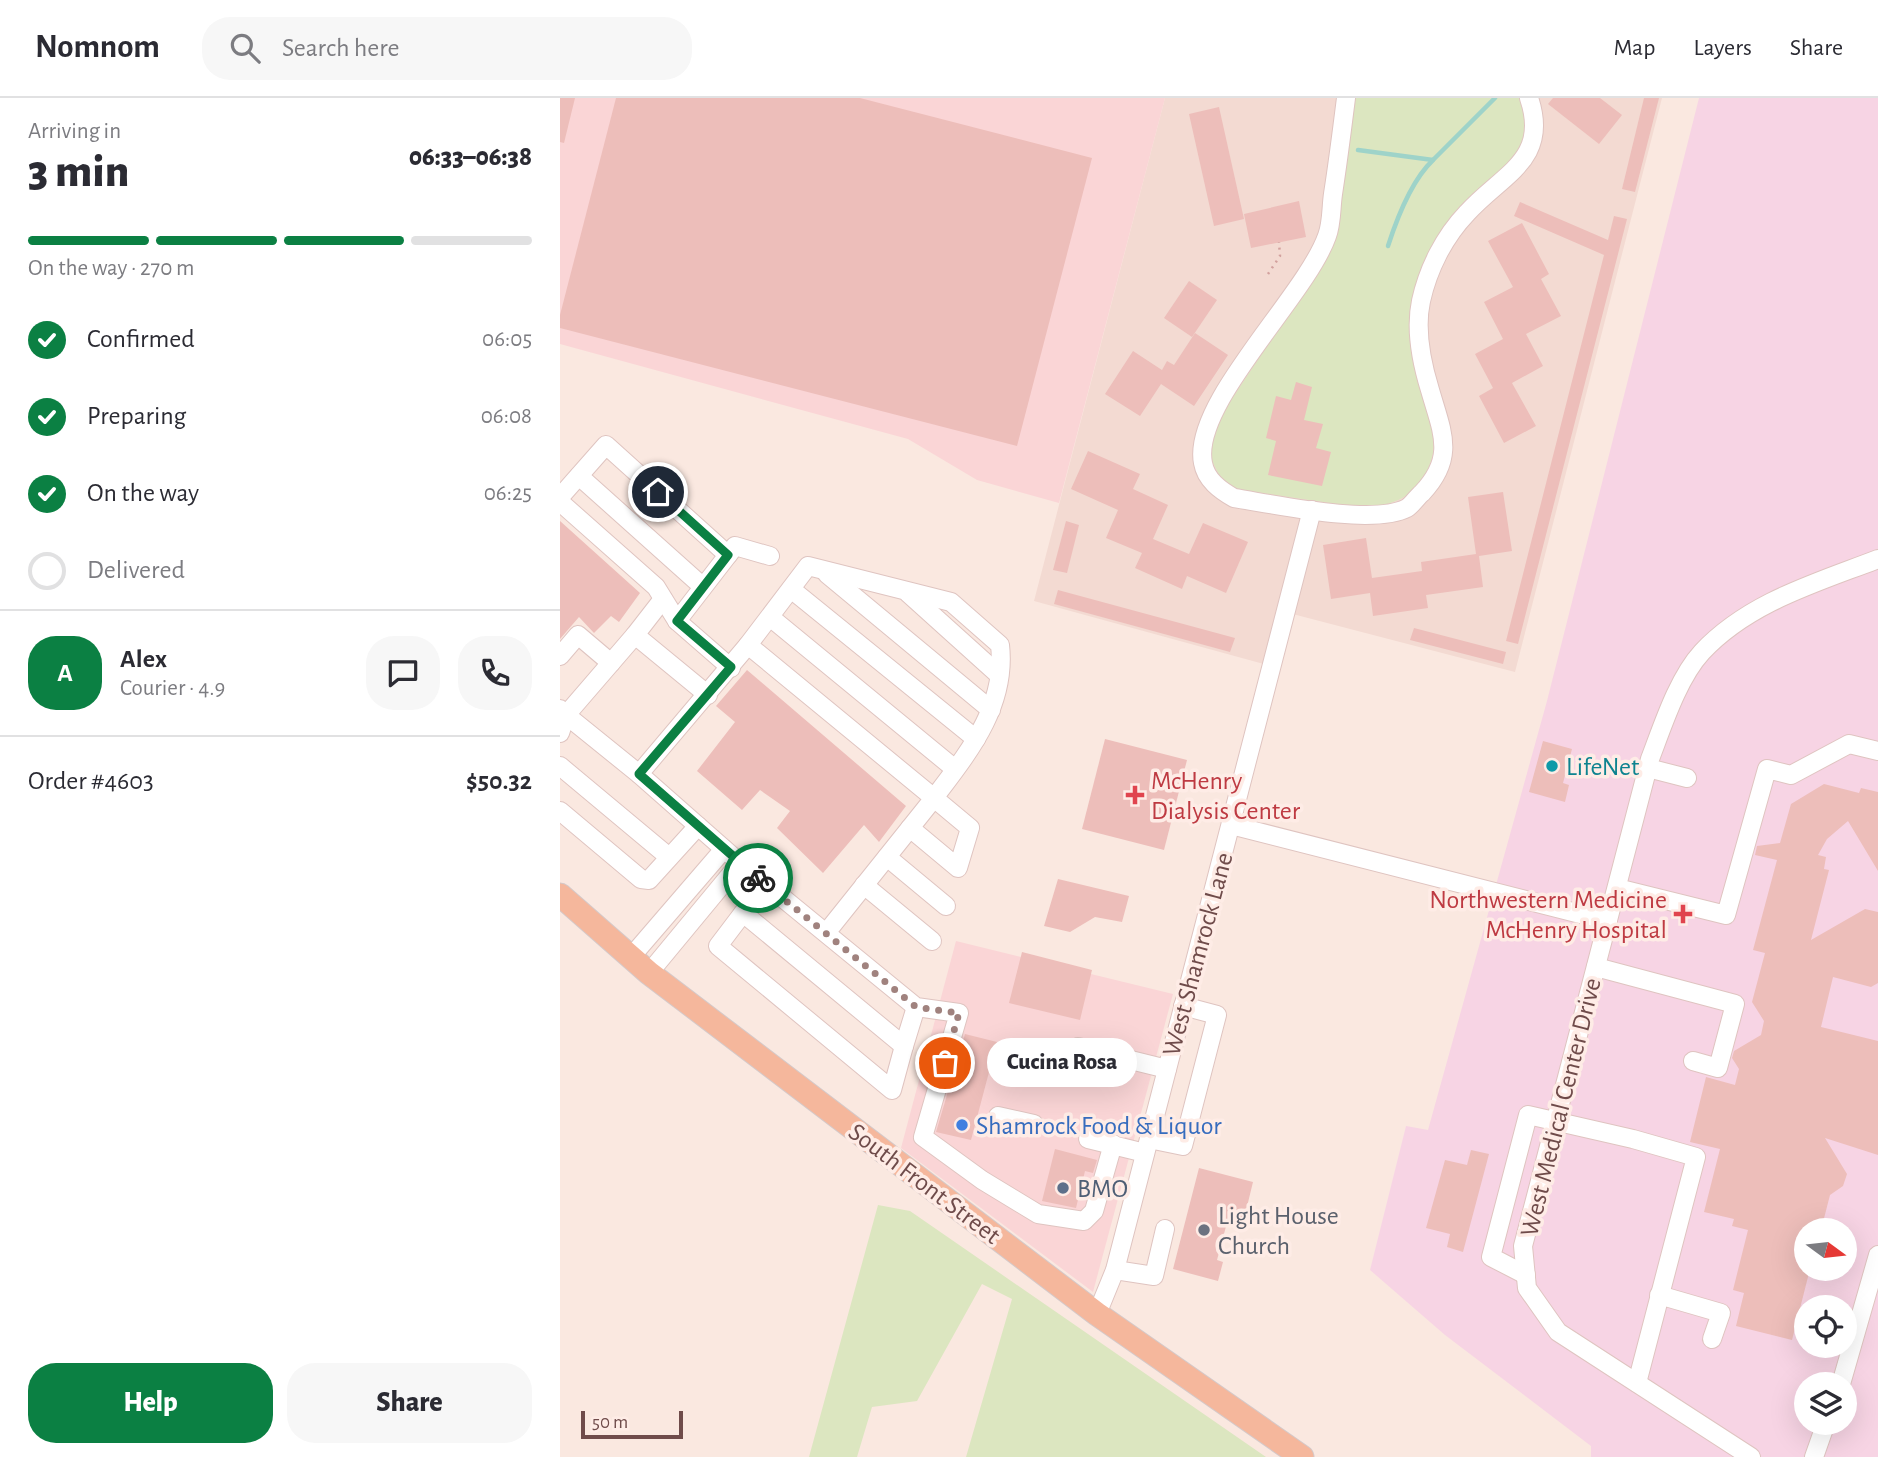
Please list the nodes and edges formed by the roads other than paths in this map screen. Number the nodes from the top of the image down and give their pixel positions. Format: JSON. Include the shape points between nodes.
{"nodes":[{"id":1,"x":1346,"y":98,"type":"edge"},
{"id":2,"x":1529,"y":98,"type":"edge"},
{"id":3,"x":579,"y":476,"type":"junction"},
{"id":4,"x":560,"y":497,"type":"edge"},
{"id":5,"x":560,"y":502,"type":"edge"},
{"id":6,"x":1312,"y":510,"type":"junction"},
{"id":7,"x":728,"y":555,"type":"junction"},
{"id":8,"x":770,"y":556,"type":"dead end"},
{"id":9,"x":1878,"y":559,"type":"edge"},
{"id":10,"x":822,"y":570,"type":"junction"},
{"id":11,"x":702,"y":586,"type":"junction"},
{"id":12,"x":791,"y":589,"type":"junction"},
{"id":13,"x":663,"y":599,"type":"junction"},
{"id":14,"x":770,"y":617,"type":"junction"},
{"id":15,"x":677,"y":621,"type":"junction"},
{"id":16,"x":635,"y":635,"type":"junction"},
{"id":17,"x":748,"y":645,"type":"junction"},
{"id":18,"x":560,"y":656,"type":"edge"},
{"id":19,"x":611,"y":663,"type":"junction"},
{"id":20,"x":731,"y":667,"type":"junction"},
{"id":21,"x":708,"y":695,"type":"junction"},
{"id":22,"x":991,"y":710,"type":"junction"},
{"id":23,"x":563,"y":712,"type":"edge"},
{"id":24,"x":560,"y":733,"type":"edge"},
{"id":25,"x":976,"y":738,"type":"junction"},
{"id":26,"x":1878,"y":751,"type":"edge"},
{"id":27,"x":560,"y":766,"type":"edge"},
{"id":28,"x":1648,"y":768,"type":"junction"},
{"id":29,"x":955,"y":769,"type":"junction"},
{"id":30,"x":639,"y":774,"type":"junction"},
{"id":31,"x":1687,"y":778,"type":"dead end"},
{"id":32,"x":934,"y":798,"type":"junction"},
{"id":33,"x":560,"y":811,"type":"edge"},
{"id":34,"x":698,"y":825,"type":"junction"},
{"id":35,"x":1231,"y":825,"type":"junction"},
{"id":36,"x":910,"y":828,"type":"junction"},
{"id":37,"x":724,"y":849,"type":"junction"},
{"id":38,"x":669,"y":857,"type":"junction"},
{"id":39,"x":887,"y":857,"type":"junction"},
{"id":40,"x":740,"y":863,"type":"junction"},
{"id":41,"x":766,"y":884,"type":"junction"},
{"id":42,"x":864,"y":885,"type":"junction"},
{"id":43,"x":1617,"y":888,"type":"junction"},
{"id":44,"x":560,"y":895,"type":"edge"},
{"id":45,"x":946,"y":906,"type":"dead end"},
{"id":46,"x":743,"y":913,"type":"junction"},
{"id":47,"x":1608,"y":921,"type":"junction"},
{"id":48,"x":826,"y":933,"type":"junction"},
{"id":49,"x":932,"y":941,"type":"dead end"},
{"id":50,"x":631,"y":957,"type":"junction"},
{"id":51,"x":1596,"y":967,"type":"junction"},
{"id":52,"x":649,"y":972,"type":"junction"},
{"id":53,"x":1184,"y":1006,"type":"junction"},
{"id":54,"x":916,"y":1007,"type":"junction"},
{"id":55,"x":904,"y":1046,"type":"junction"},
{"id":56,"x":1078,"y":1047,"type":"dead end"},
{"id":57,"x":1693,"y":1062,"type":"dead end"},
{"id":58,"x":1167,"y":1069,"type":"junction"},
{"id":59,"x":998,"y":1116,"type":"dead end"},
{"id":60,"x":1556,"y":1120,"type":"junction"},
{"id":61,"x":1034,"y":1124,"type":"dead end"},
{"id":62,"x":1088,"y":1139,"type":"dead end"},
{"id":63,"x":1114,"y":1144,"type":"junction"},
{"id":64,"x":1147,"y":1146,"type":"junction"},
{"id":65,"x":1164,"y":1228,"type":"dead end"},
{"id":66,"x":1878,"y":1255,"type":"edge"},
{"id":67,"x":1115,"y":1270,"type":"junction"},
{"id":68,"x":1526,"y":1275,"type":"junction"},
{"id":69,"x":1659,"y":1295,"type":"junction"},
{"id":70,"x":1097,"y":1314,"type":"junction"},
{"id":71,"x":1712,"y":1339,"type":"dead end"},
{"id":72,"x":1844,"y":1372,"type":"edge"},
{"id":73,"x":1637,"y":1383,"type":"junction"},
{"id":74,"x":1822,"y":1435,"type":"edge"},
{"id":75,"x":1302,"y":1457,"type":"edge"},
{"id":76,"x":1751,"y":1457,"type":"edge"},
{"id":77,"x":1814,"y":1457,"type":"edge"}],
"edges":[{"from":1,"to":6,"type":"street","via":[[1328,235],[1214,411],[1202,448],[1210,478],[1234,498]]},
{"from":2,"to":6,"type":"street","via":[[1536,131],[1529,152],[1466,213],[1428,273],[1419,336],[1429,389],[1443,427],[1444,457],[1433,481],[1408,507],[1383,515]]},
{"from":3,"to":4,"type":"street"},
{"from":3,"to":7,"type":"street","via":[[606,445]]},
{"from":3,"to":11,"type":"street"},
{"from":5,"to":13,"type":"street","via":[[656,587]]},
{"from":6,"to":35,"type":"street","name":"West Shamrock Lane"},
{"from":7,"to":8,"type":"street","via":[[735,547]]},
{"from":7,"to":11,"type":"street"},
{"from":9,"to":28,"type":"street","name":"West Medical Center Drive","via":[[1749,612],[1701,653],[1670,706]]},
{"from":10,"to":12,"type":"street","via":[[808,566]]},
{"from":10,"to":22,"type":"street"},
{"from":10,"to":22,"type":"street","via":[[951,602],[1000,645]]},
{"from":11,"to":15,"type":"street"},
{"from":12,"to":14,"type":"street"},
{"from":12,"to":25,"type":"street"},
{"from":13,"to":15,"type":"street"},
{"from":13,"to":16,"type":"street"},
{"from":14,"to":17,"type":"street"},
{"from":14,"to":29,"type":"street"},
{"from":15,"to":20,"type":"street"},
{"from":16,"to":19,"type":"street"},
{"from":16,"to":21,"type":"street"},
{"from":17,"to":20,"type":"street"},
{"from":17,"to":32,"type":"street"},
{"from":18,"to":19,"type":"street","via":[[578,635]]},
{"from":19,"to":23,"type":"street"},
{"from":20,"to":21,"type":"street"},
{"from":21,"to":30,"type":"street"},
{"from":22,"to":25,"type":"street"},
{"from":23,"to":24,"type":"street"},
{"from":23,"to":30,"type":"street"},
{"from":25,"to":29,"type":"street"},
{"from":26,"to":43,"type":"street","via":[[1849,744],[1791,775],[1767,769],[1726,915]]},
{"from":27,"to":38,"type":"street"},
{"from":28,"to":31,"type":"street"},
{"from":28,"to":43,"type":"street","name":"West Medical Center Drive"},
{"from":29,"to":32,"type":"street"},
{"from":30,"to":34,"type":"street"},
{"from":32,"to":36,"type":"street"},
{"from":32,"to":36,"type":"street","via":[[970,828],[958,868]]},
{"from":33,"to":38,"type":"street","via":[[641,879],[649,880]]},
{"from":34,"to":37,"type":"street"},
{"from":34,"to":38,"type":"street"},
{"from":35,"to":47,"type":"street"},
{"from":35,"to":53,"type":"street","name":"West Shamrock Lane"},
{"from":36,"to":39,"type":"street"},
{"from":37,"to":40,"type":"street"},
{"from":37,"to":50,"type":"street"},
{"from":39,"to":42,"type":"street"},
{"from":39,"to":45,"type":"street"},
{"from":40,"to":41,"type":"street"},
{"from":40,"to":52,"type":"street"},
{"from":41,"to":46,"type":"street"},
{"from":41,"to":48,"type":"street"},
{"from":42,"to":48,"type":"street"},
{"from":42,"to":49,"type":"street"},
{"from":43,"to":47,"type":"street","name":"West Medical Center Drive"},
{"from":44,"to":50,"type":"main road","name":"South Front Street"},
{"from":46,"to":55,"type":"street"},
{"from":46,"to":55,"type":"street","via":[[718,946],[892,1090]]},
{"from":47,"to":51,"type":"street","name":"West Medical Center Drive"},
{"from":48,"to":54,"type":"street"},
{"from":50,"to":52,"type":"main road","name":"South Front Street"},
{"from":51,"to":57,"type":"street","via":[[1735,1004],[1717,1068]]},
{"from":51,"to":60,"type":"street","name":"West Medical Center Drive"},
{"from":52,"to":70,"type":"main road","name":"South Front Street"},
{"from":53,"to":58,"type":"street","name":"West Shamrock Lane"},
{"from":53,"to":64,"type":"street","via":[[1217,1015],[1183,1146]]},
{"from":54,"to":55,"type":"street"},
{"from":54,"to":63,"type":"street","via":[[959,1013],[923,1137],[982,1180],[1038,1214],[1084,1221],[1094,1211]]},
{"from":56,"to":58,"type":"street"},
{"from":58,"to":64,"type":"street","name":"West Shamrock Lane"},
{"from":59,"to":61,"type":"street"},
{"from":60,"to":68,"type":"street","name":"West Medical Center Drive","via":[[1523,1246]]},
{"from":60,"to":68,"type":"street","via":[[1528,1115],[1492,1256]]},
{"from":60,"to":69,"type":"street","via":[[1696,1157]]},
{"from":62,"to":63,"type":"street"},
{"from":63,"to":64,"type":"street"},
{"from":64,"to":67,"type":"street","name":"West Shamrock Lane"},
{"from":65,"to":67,"type":"street","via":[[1154,1276]]},
{"from":66,"to":72,"type":"street"},
{"from":67,"to":70,"type":"street","name":"West Shamrock Lane"},
{"from":68,"to":73,"type":"street","name":"West Medical Center Drive","via":[[1527,1288],[1558,1332]]},
{"from":69,"to":71,"type":"street","via":[[1721,1313]]},
{"from":69,"to":73,"type":"street"},
{"from":70,"to":75,"type":"main road","name":"South Front Street"},
{"from":73,"to":76,"type":"street","name":"West Medical Center Drive"},
{"from":74,"to":77,"type":"street"}]}
